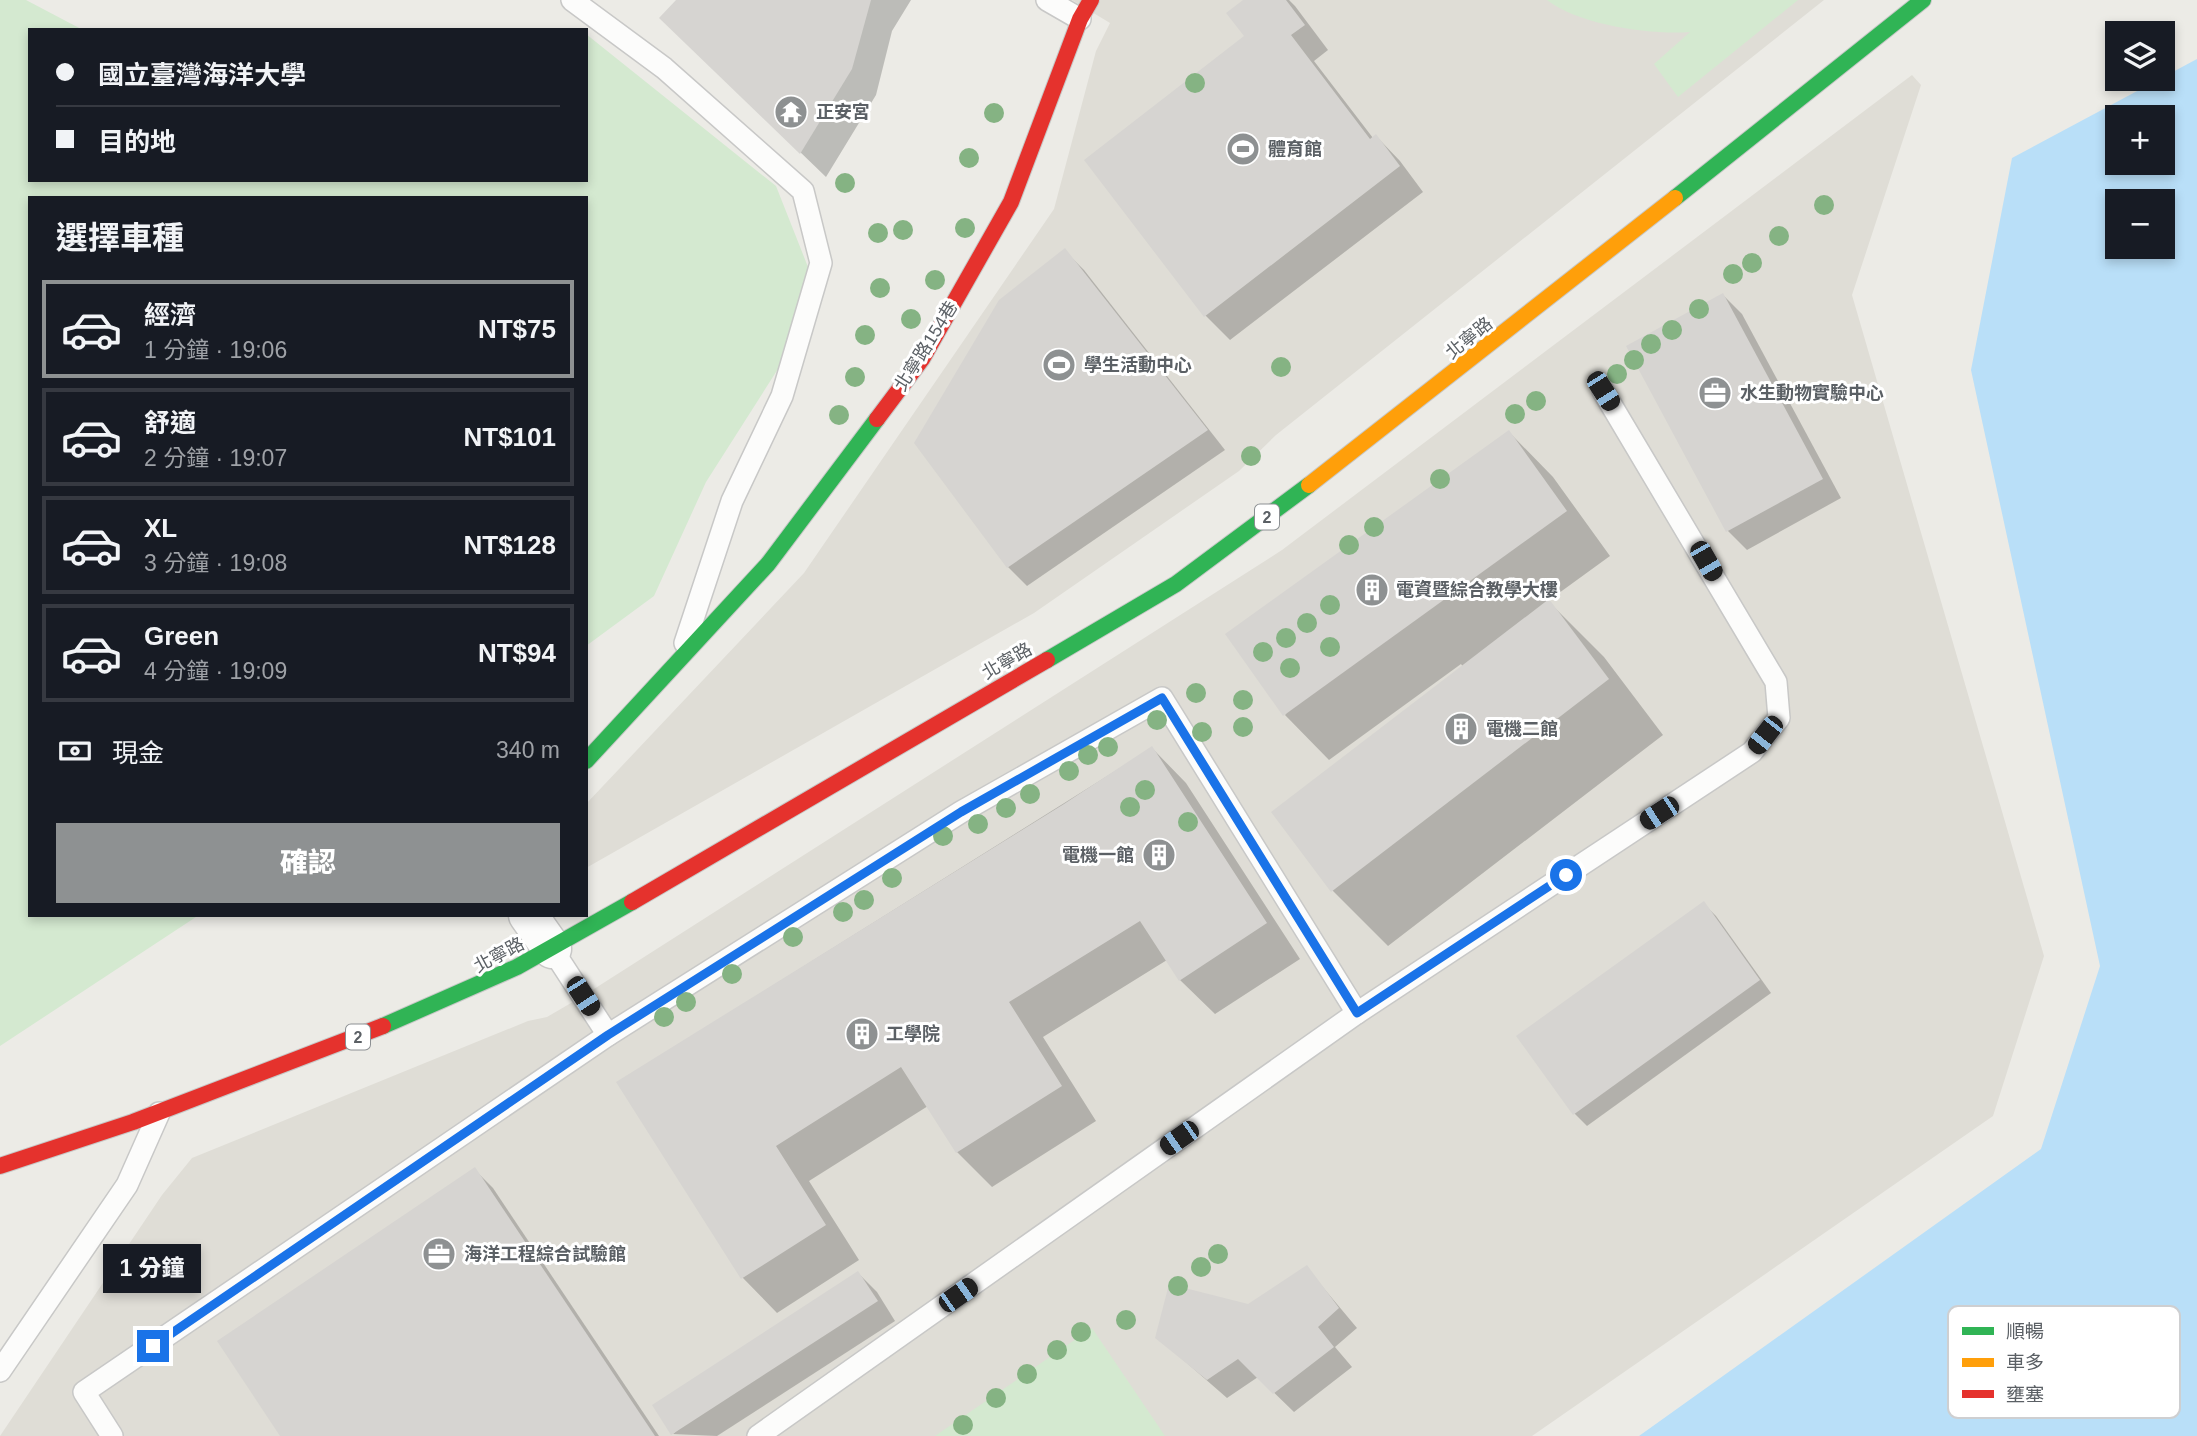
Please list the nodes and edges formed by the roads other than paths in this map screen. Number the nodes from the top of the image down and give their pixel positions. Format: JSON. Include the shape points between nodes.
{"nodes":[{"id":1,"x":572,"y":0,"type":"edge"},
{"id":2,"x":1046,"y":0,"type":"edge"},
{"id":3,"x":1091,"y":0,"type":"edge"},
{"id":4,"x":1923,"y":0,"type":"edge"},
{"id":5,"x":1080,"y":19,"type":"junction"},
{"id":6,"x":1603,"y":391,"type":"dead end"},
{"id":7,"x":678,"y":661,"type":"junction"},
{"id":8,"x":588,"y":759,"type":"edge"},
{"id":9,"x":529,"y":917,"type":"edge"},
{"id":10,"x":552,"y":949,"type":"junction"},
{"id":11,"x":1357,"y":1013,"type":"junction"},
{"id":12,"x":608,"y":1035,"type":"junction"},
{"id":13,"x":159,"y":1113,"type":"junction"},
{"id":14,"x":0,"y":1166,"type":"edge"},
{"id":15,"x":0,"y":1371,"type":"edge"},
{"id":16,"x":112,"y":1436,"type":"edge"},
{"id":17,"x":758,"y":1436,"type":"edge"}],
"edges":[{"from":1,"to":7,"type":"lane","name":"北寧路154巷","via":[[664,68],[803,191],[821,263],[782,396],[732,501]]},
{"from":2,"to":5,"type":"lane"},
{"from":3,"to":5,"type":"main road","name":"北寧路154巷"},
{"from":4,"to":10,"type":"main road","name":"北寧路","number":"2","via":[[1378,434],[1176,584]]},
{"from":5,"to":7,"type":"main road","name":"北寧路154巷","via":[[1011,202],[922,359],[768,564]]},
{"from":6,"to":11,"type":"lane","via":[[1776,682],[1779,718],[1752,752]]},
{"from":7,"to":8,"type":"main road","name":"北寧路154巷"},
{"from":9,"to":10,"type":"street"},
{"from":10,"to":12,"type":"lane"},
{"from":10,"to":13,"type":"main road","name":"北寧路","number":"2","via":[[420,1013]]},
{"from":11,"to":12,"type":"lane","via":[[1162,698],[961,812]]},
{"from":11,"to":17,"type":"lane"},
{"from":12,"to":16,"type":"lane","via":[[84,1392]]},
{"from":13,"to":14,"type":"main road","name":"北寧路","number":"2"},
{"from":13,"to":15,"type":"lane","via":[[127,1185]]}]}
